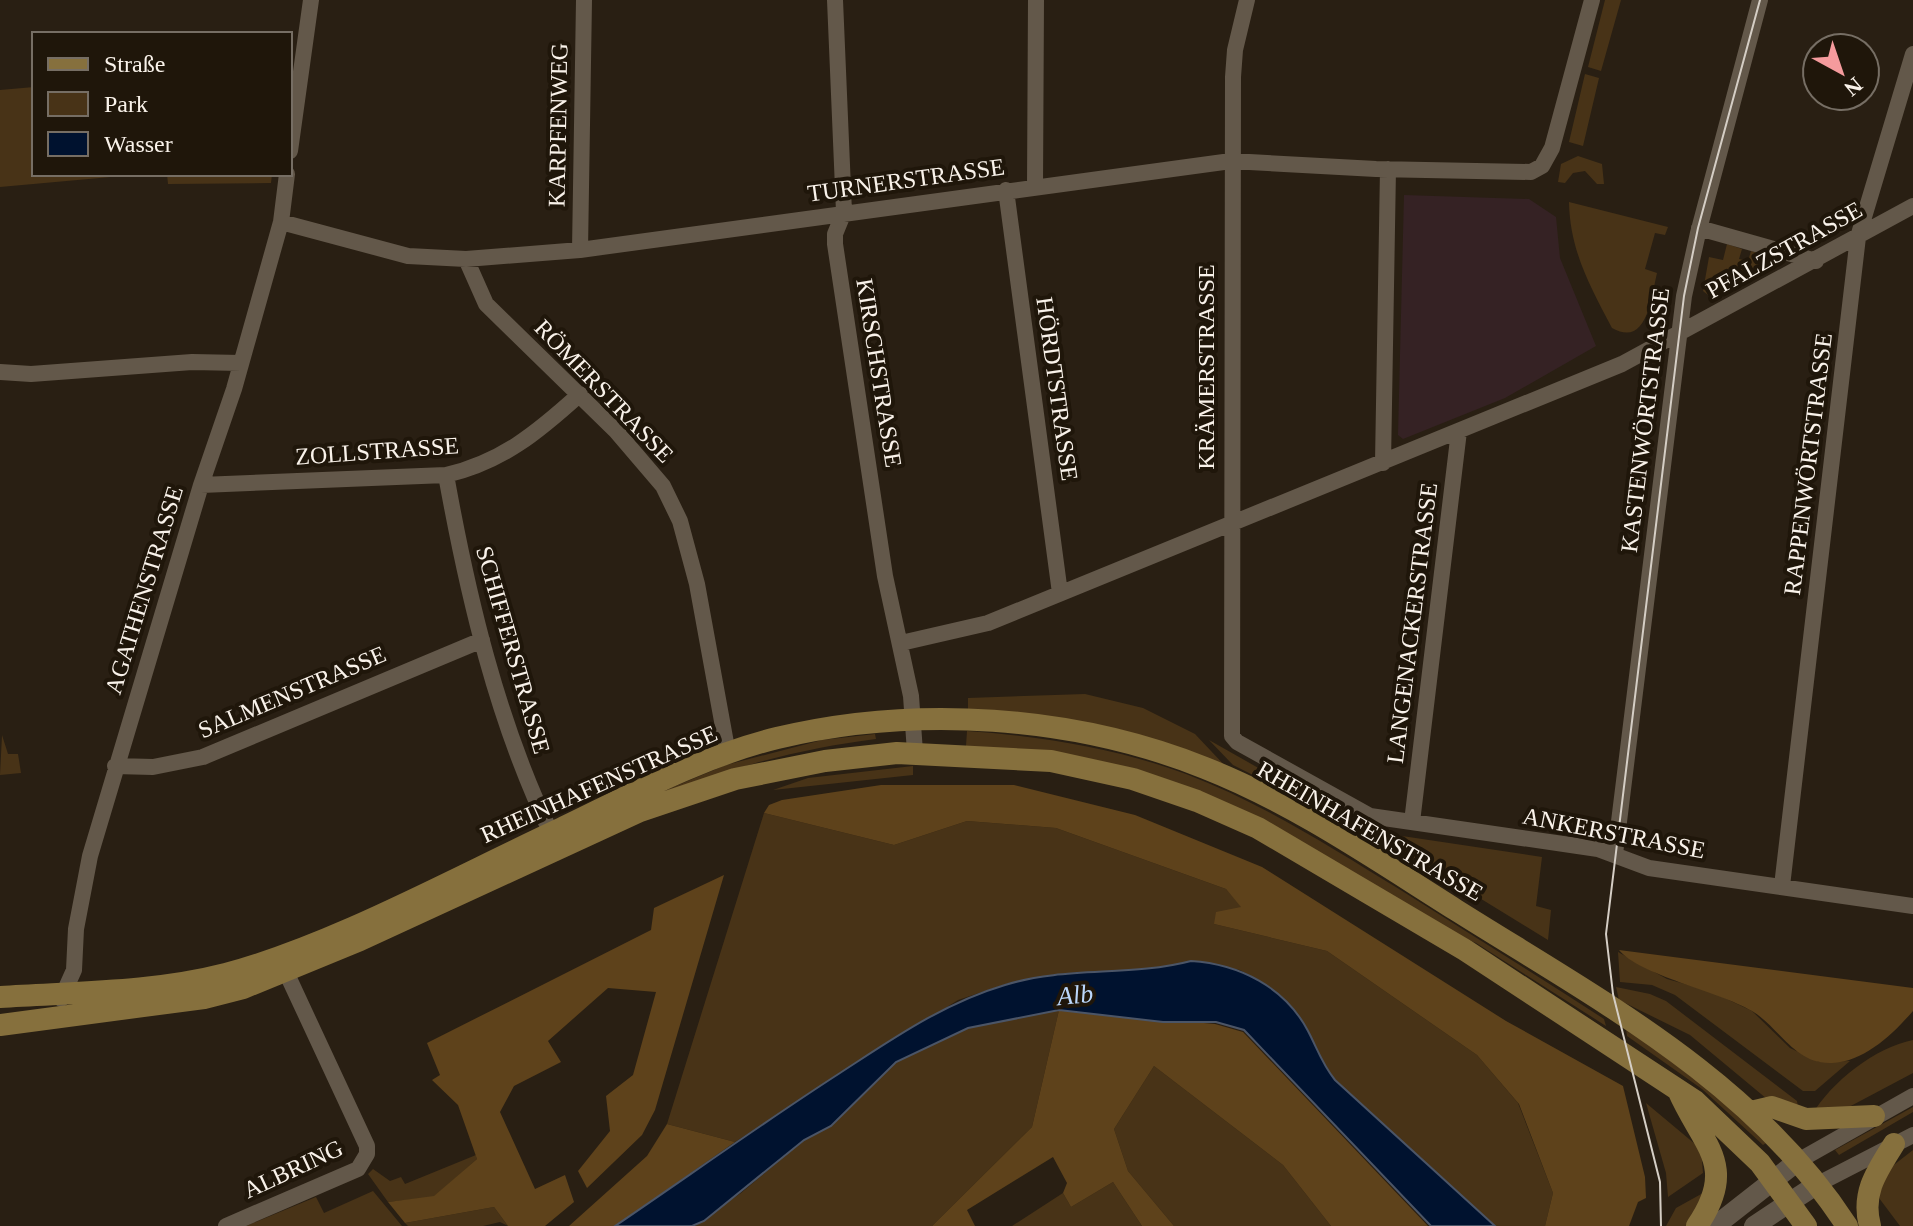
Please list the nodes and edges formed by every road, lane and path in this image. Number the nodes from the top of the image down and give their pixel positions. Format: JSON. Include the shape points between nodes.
{"nodes":[{"id":1,"x":311,"y":0,"type":"edge"},
{"id":2,"x":584,"y":0,"type":"edge"},
{"id":3,"x":835,"y":0,"type":"edge"},
{"id":4,"x":1036,"y":0,"type":"edge"},
{"id":5,"x":1247,"y":0,"type":"edge"},
{"id":6,"x":1592,"y":0,"type":"edge"},
{"id":7,"x":1760,"y":0,"type":"edge"},
{"id":8,"x":1913,"y":54,"type":"edge"},
{"id":9,"x":292,"y":137,"type":"edge"},
{"id":10,"x":1231,"y":161,"type":"junction"},
{"id":11,"x":1388,"y":169,"type":"junction"},
{"id":12,"x":287,"y":176,"type":"edge"},
{"id":13,"x":1035,"y":186,"type":"junction"},
{"id":14,"x":1006,"y":190,"type":"junction"},
{"id":15,"x":1913,"y":206,"type":"edge"},
{"id":16,"x":844,"y":212,"type":"junction"},
{"id":17,"x":281,"y":222,"type":"junction"},
{"id":18,"x":1699,"y":228,"type":"junction"},
{"id":19,"x":1858,"y":237,"type":"junction"},
{"id":20,"x":580,"y":250,"type":"junction"},
{"id":21,"x":466,"y":259,"type":"junction"},
{"id":22,"x":1816,"y":261,"type":"junction"},
{"id":23,"x":1679,"y":335,"type":"junction"},
{"id":24,"x":241,"y":363,"type":"junction"},
{"id":25,"x":0,"y":372,"type":"edge"},
{"id":26,"x":580,"y":394,"type":"junction"},
{"id":27,"x":1459,"y":431,"type":"junction"},
{"id":28,"x":1383,"y":463,"type":"junction"},
{"id":29,"x":446,"y":475,"type":"junction"},
{"id":30,"x":201,"y":485,"type":"junction"},
{"id":31,"x":1230,"y":526,"type":"junction"},
{"id":32,"x":1060,"y":593,"type":"junction"},
{"id":33,"x":482,"y":640,"type":"junction"},
{"id":34,"x":901,"y":643,"type":"junction"},
{"id":35,"x":913,"y":722,"type":"junction"},
{"id":36,"x":1232,"y":736,"type":"joint"},
{"id":37,"x":915,"y":752,"type":"junction"},
{"id":38,"x":728,"y":754,"type":"junction"},
{"id":39,"x":115,"y":766,"type":"junction"},
{"id":40,"x":1412,"y":822,"type":"junction"},
{"id":41,"x":551,"y":833,"type":"junction"},
{"id":42,"x":1615,"y":854,"type":"junction"},
{"id":43,"x":1782,"y":886,"type":"junction"},
{"id":44,"x":1913,"y":906,"type":"edge"},
{"id":45,"x":286,"y":972,"type":"junction"},
{"id":46,"x":65,"y":993,"type":"junction"},
{"id":47,"x":0,"y":997,"type":"edge"},
{"id":48,"x":47,"y":1017,"type":"junction"},
{"id":49,"x":0,"y":1025,"type":"edge"},
{"id":50,"x":1678,"y":1088,"type":"junction"},
{"id":51,"x":1913,"y":1096,"type":"edge"},
{"id":52,"x":1751,"y":1112,"type":"junction"},
{"id":53,"x":1874,"y":1116,"type":"junction"},
{"id":54,"x":1903,"y":1140,"type":"edge"},
{"id":55,"x":1798,"y":1161,"type":"junction"},
{"id":56,"x":1773,"y":1180,"type":"junction"},
{"id":57,"x":1816,"y":1185,"type":"junction"},
{"id":58,"x":1789,"y":1201,"type":"junction"},
{"id":59,"x":226,"y":1226,"type":"edge"},
{"id":60,"x":1697,"y":1226,"type":"edge"},
{"id":61,"x":1715,"y":1226,"type":"edge"},
{"id":62,"x":1754,"y":1226,"type":"edge"},
{"id":63,"x":1806,"y":1226,"type":"edge"},
{"id":64,"x":1847,"y":1226,"type":"edge"},
{"id":65,"x":1870,"y":1226,"type":"edge"}],
"edges":[{"from":1,"to":9,"type":"street"},
{"from":2,"to":20,"type":"street","name":"KARPFENWEG"},
{"from":3,"to":16,"type":"street","name":"KIRSCHSTRASSE"},
{"from":4,"to":13,"type":"street"},
{"from":5,"to":10,"type":"street","name":"KRÄMERSTRASSE","via":[[1235,50]]},
{"from":6,"to":11,"type":"street","name":"TURNERSTRASSE","via":[[1552,148],[1542,166],[1517,173]]},
{"from":7,"to":18,"type":"street","name":"KASTENWÖRTSTRASSE"},
{"from":8,"to":19,"type":"street","name":"RAPPENWÖRTSTRASSE"},
{"from":10,"to":11,"type":"street","name":"TURNERSTRASSE"},
{"from":10,"to":13,"type":"street","name":"TURNERSTRASSE"},
{"from":10,"to":31,"type":"street","name":"KRÄMERSTRASSE"},
{"from":11,"to":28,"type":"street"},
{"from":12,"to":17,"type":"street","name":"AGATHENSTRASSE"},
{"from":13,"to":14,"type":"street","name":"TURNERSTRASSE"},
{"from":14,"to":16,"type":"street","name":"TURNERSTRASSE"},
{"from":14,"to":32,"type":"street","name":"HÖRDTSTRASSE"},
{"from":15,"to":19,"type":"street","name":"PFALZSTRASSE"},
{"from":16,"to":20,"type":"street","name":"TURNERSTRASSE"},
{"from":16,"to":34,"type":"street","name":"KIRSCHSTRASSE","via":[[835,244],[885,576]]},
{"from":17,"to":21,"type":"street","name":"TURNERSTRASSE","via":[[408,256]]},
{"from":17,"to":24,"type":"street","name":"AGATHENSTRASSE"},
{"from":18,"to":22,"type":"street"},
{"from":18,"to":23,"type":"street","name":"KASTENWÖRTSTRASSE"},
{"from":19,"to":22,"type":"street","name":"PFALZSTRASSE"},
{"from":19,"to":43,"type":"street","name":"RAPPENWÖRTSTRASSE"},
{"from":20,"to":21,"type":"street","name":"TURNERSTRASSE"},
{"from":21,"to":26,"type":"street","name":"RÖMERSTRASSE","via":[[486,304]]},
{"from":22,"to":23,"type":"street","name":"PFALZSTRASSE"},
{"from":23,"to":27,"type":"street","name":"PFALZSTRASSE"},
{"from":23,"to":42,"type":"street","name":"KASTENWÖRTSTRASSE"},
{"from":24,"to":25,"type":"street"},
{"from":24,"to":30,"type":"street","name":"AGATHENSTRASSE"},
{"from":26,"to":29,"type":"street","name":"ZOLLSTRASSE","via":[[518,446]]},
{"from":26,"to":38,"type":"street","name":"RÖMERSTRASSE","via":[[650,469],[680,521]]},
{"from":27,"to":28,"type":"street","name":"PFALZSTRASSE"},
{"from":27,"to":40,"type":"street","name":"LANGENACKERSTRASSE"},
{"from":28,"to":31,"type":"street","name":"PFALZSTRASSE"},
{"from":29,"to":30,"type":"street","name":"ZOLLSTRASSE"},
{"from":29,"to":33,"type":"street","name":"SCHIFFERSTRASSE"},
{"from":30,"to":39,"type":"street","name":"AGATHENSTRASSE"},
{"from":31,"to":32,"type":"street","name":"PFALZSTRASSE"},
{"from":31,"to":36,"type":"street","name":"KRÄMERSTRASSE"},
{"from":32,"to":34,"type":"street","name":"PFALZSTRASSE","via":[[966,629]]},
{"from":33,"to":39,"type":"street","name":"SALMENSTRASSE","via":[[203,757],[153,767]]},
{"from":33,"to":41,"type":"street","name":"SCHIFFERSTRASSE","via":[[525,780]]},
{"from":34,"to":35,"type":"street","name":"KIRSCHSTRASSE"},
{"from":35,"to":37,"type":"street","name":"KIRSCHSTRASSE"},
{"from":35,"to":38,"type":"main road","name":"RHEINHAFENSTRASSE","via":[[837,727]]},
{"from":35,"to":52,"type":"main road","name":"RHEINHAFENSTRASSE","via":[[1058,728],[1133,744],[1207,769],[1328,831],[1580,988],[1691,1061]]},
{"from":36,"to":40,"type":"street","name":"ANKERSTRASSE","via":[[1357,810]]},
{"from":37,"to":45,"type":"main road","name":"RHEINHAFENSTRASSE","via":[[825,761],[711,785],[640,811]]},
{"from":37,"to":50,"type":"main road","name":"RHEINHAFENSTRASSE","via":[[1051,761],[1133,779],[1197,801],[1258,828],[1465,950]]},
{"from":38,"to":41,"type":"main road","name":"RHEINHAFENSTRASSE"},
{"from":39,"to":46,"type":"street","name":"AGATHENSTRASSE","via":[[81,895],[74,970]]},
{"from":40,"to":42,"type":"street","name":"ANKERSTRASSE"},
{"from":41,"to":46,"type":"main road","name":"RHEINHAFENSTRASSE","via":[[352,925],[229,973],[149,989]]},
{"from":42,"to":43,"type":"street","name":"ANKERSTRASSE","via":[[1649,868]]},
{"from":43,"to":44,"type":"street","name":"ANKERSTRASSE"},
{"from":45,"to":48,"type":"main road","name":"RHEINHAFENSTRASSE","via":[[204,998]]},
{"from":45,"to":59,"type":"street","name":"ALBRING","via":[[367,1154],[358,1169]]},
{"from":46,"to":47,"type":"main road","name":"RHEINHAFENSTRASSE"},
{"from":46,"to":48,"type":"street","name":"AGATHENSTRASSE"},
{"from":48,"to":49,"type":"main road","name":"RHEINHAFENSTRASSE"},
{"from":50,"to":56,"type":"main road","name":"RHEINHAFENSTRASSE","via":[[1728,1130]]},
{"from":50,"to":60,"type":"main road","via":[[1718,1166],[1716,1190]]},
{"from":51,"to":53,"type":"street"},
{"from":52,"to":53,"type":"main road","via":[[1772,1107],[1806,1119]]},
{"from":52,"to":55,"type":"main road","name":"RHEINHAFENSTRASSE"},
{"from":53,"to":55,"type":"street"},
{"from":54,"to":57,"type":"street"},
{"from":54,"to":65,"type":"main road","via":[[1869,1188]]},
{"from":55,"to":56,"type":"street"},
{"from":55,"to":57,"type":"main road","name":"RHEINHAFENSTRASSE"},
{"from":56,"to":58,"type":"main road","name":"RHEINHAFENSTRASSE"},
{"from":56,"to":61,"type":"street"},
{"from":57,"to":58,"type":"street"},
{"from":57,"to":64,"type":"main road","name":"RHEINHAFENSTRASSE"},
{"from":58,"to":62,"type":"street"},
{"from":58,"to":63,"type":"main road","name":"RHEINHAFENSTRASSE"}]}
